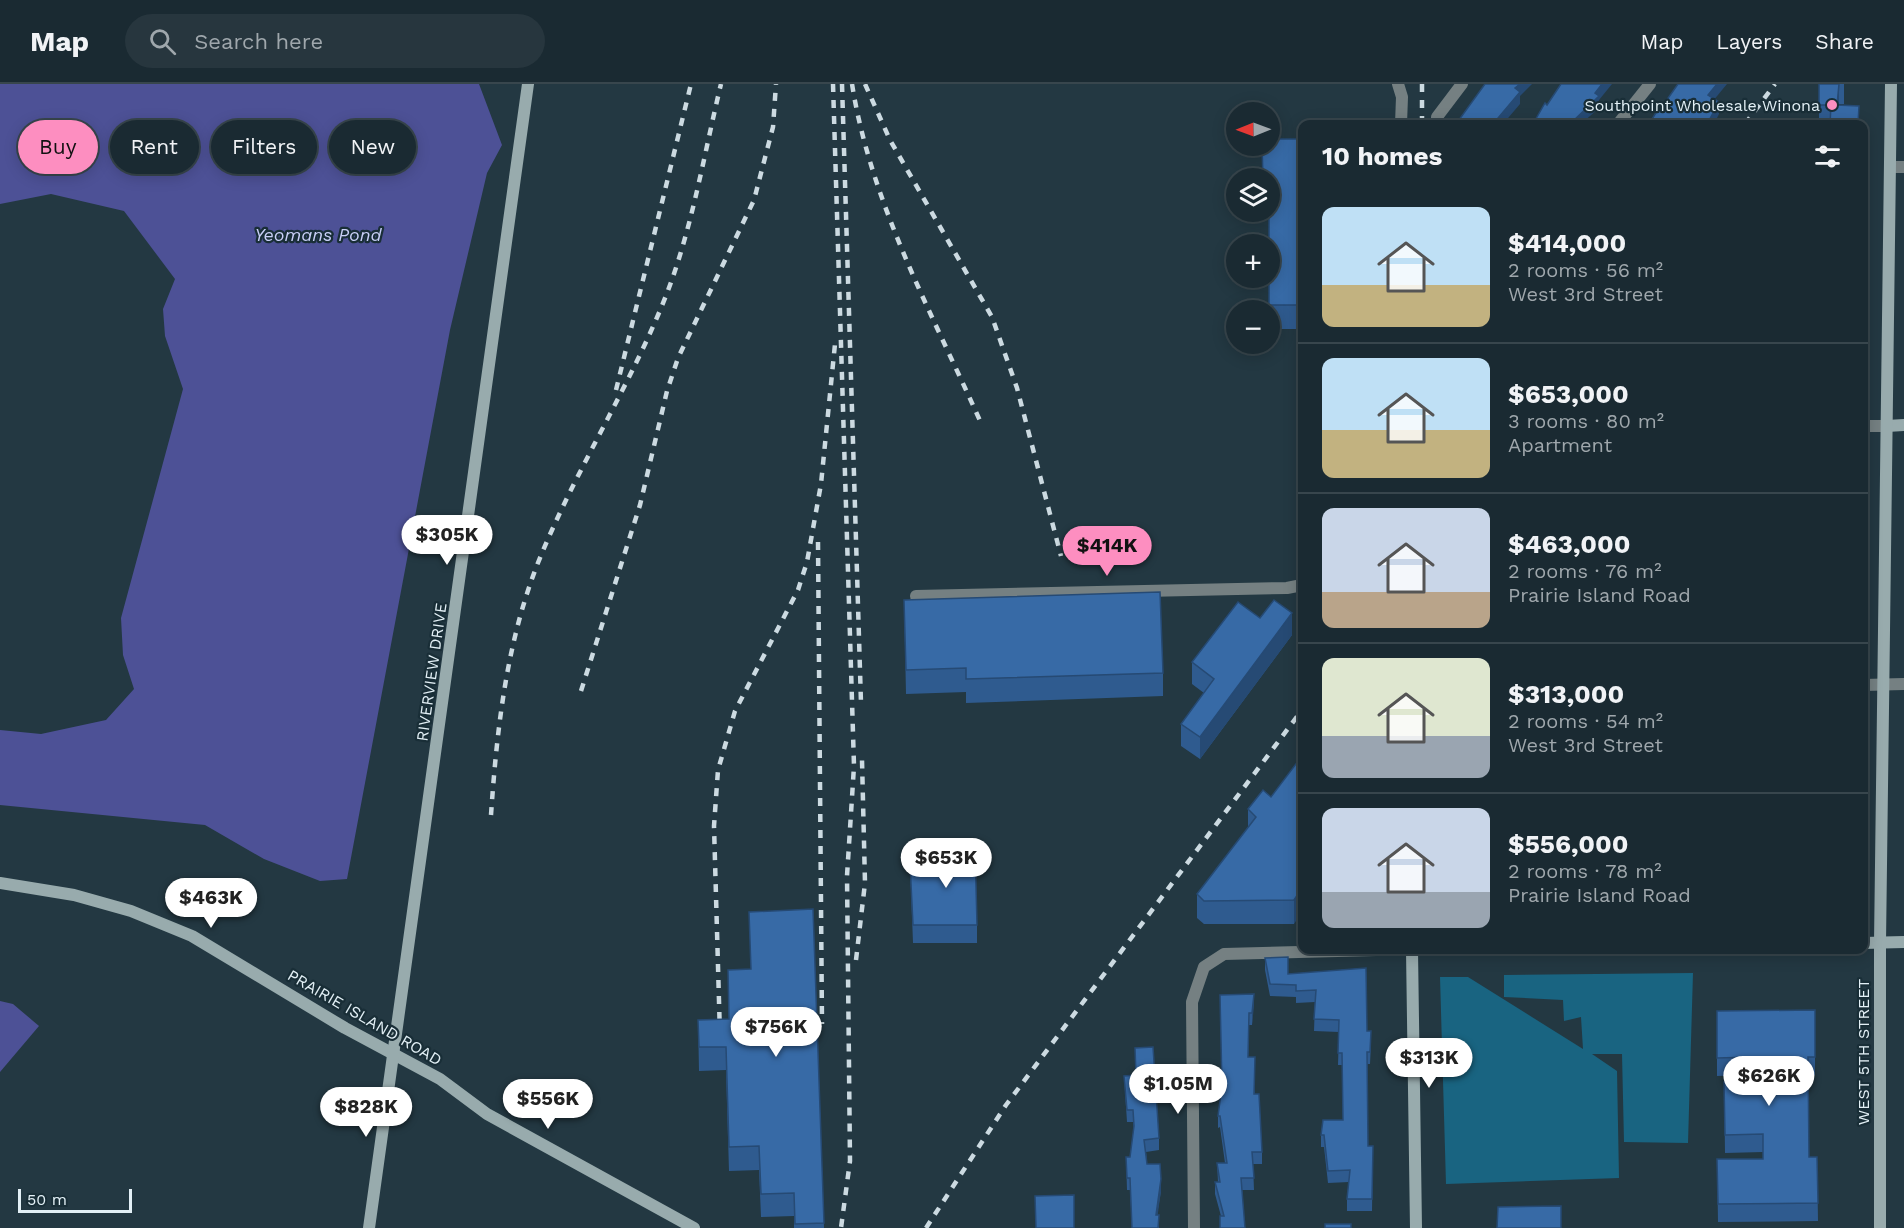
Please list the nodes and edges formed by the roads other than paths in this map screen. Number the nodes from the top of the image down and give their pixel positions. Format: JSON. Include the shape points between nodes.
{"nodes":[{"id":1,"x":528,"y":84,"type":"edge"},
{"id":2,"x":1398,"y":84,"type":"edge"},
{"id":3,"x":1462,"y":84,"type":"edge"},
{"id":4,"x":1650,"y":84,"type":"edge"},
{"id":5,"x":1892,"y":84,"type":"edge"},
{"id":6,"x":1401,"y":120,"type":"edge"},
{"id":7,"x":1437,"y":120,"type":"edge"},
{"id":8,"x":1621,"y":120,"type":"edge"},
{"id":9,"x":1890,"y":166,"type":"junction"},
{"id":10,"x":1904,"y":167,"type":"edge"},
{"id":11,"x":1904,"y":425,"type":"edge"},
{"id":12,"x":1868,"y":426,"type":"edge"},
{"id":13,"x":1887,"y":426,"type":"junction"},
{"id":14,"x":1298,"y":586,"type":"edge"},
{"id":15,"x":916,"y":596,"type":"dead end"},
{"id":16,"x":1904,"y":684,"type":"edge"},
{"id":17,"x":1868,"y":685,"type":"edge"},
{"id":18,"x":1884,"y":685,"type":"junction"},
{"id":19,"x":0,"y":883,"type":"edge"},
{"id":20,"x":1904,"y":942,"type":"edge"},
{"id":21,"x":1868,"y":943,"type":"edge"},
{"id":22,"x":1880,"y":943,"type":"junction"},
{"id":23,"x":1298,"y":952,"type":"edge"},
{"id":24,"x":1412,"y":954,"type":"edge"},
{"id":25,"x":393,"y":1051,"type":"junction"},
{"id":26,"x":369,"y":1228,"type":"edge"},
{"id":27,"x":694,"y":1228,"type":"edge"},
{"id":28,"x":1194,"y":1228,"type":"edge"},
{"id":29,"x":1416,"y":1228,"type":"edge"},
{"id":30,"x":1880,"y":1228,"type":"edge"}],
"edges":[{"from":1,"to":25,"type":"street","name":"RIVERVIEW DRIVE"},
{"from":2,"to":6,"type":"street"},
{"from":3,"to":7,"type":"street"},
{"from":4,"to":8,"type":"street"},
{"from":5,"to":9,"type":"street","name":"WEST 5TH STREET"},
{"from":9,"to":10,"type":"street"},
{"from":9,"to":13,"type":"street","name":"WEST 5TH STREET"},
{"from":11,"to":13,"type":"street"},
{"from":12,"to":13,"type":"street"},
{"from":13,"to":18,"type":"street","name":"WEST 5TH STREET"},
{"from":14,"to":15,"type":"street"},
{"from":16,"to":18,"type":"street"},
{"from":17,"to":18,"type":"street"},
{"from":18,"to":22,"type":"street","name":"WEST 5TH STREET"},
{"from":19,"to":25,"type":"street","name":"PRAIRIE ISLAND ROAD","via":[[74,895],[131,911],[192,936],[345,1028]]},
{"from":20,"to":22,"type":"street"},
{"from":21,"to":22,"type":"street"},
{"from":22,"to":30,"type":"street","name":"WEST 5TH STREET"},
{"from":23,"to":28,"type":"street","via":[[1224,954],[1204,967],[1192,1002]]},
{"from":24,"to":29,"type":"street"},
{"from":25,"to":26,"type":"street","name":"RIVERVIEW DRIVE"},
{"from":25,"to":27,"type":"street","name":"PRAIRIE ISLAND ROAD","via":[[487,1114]]}]}
